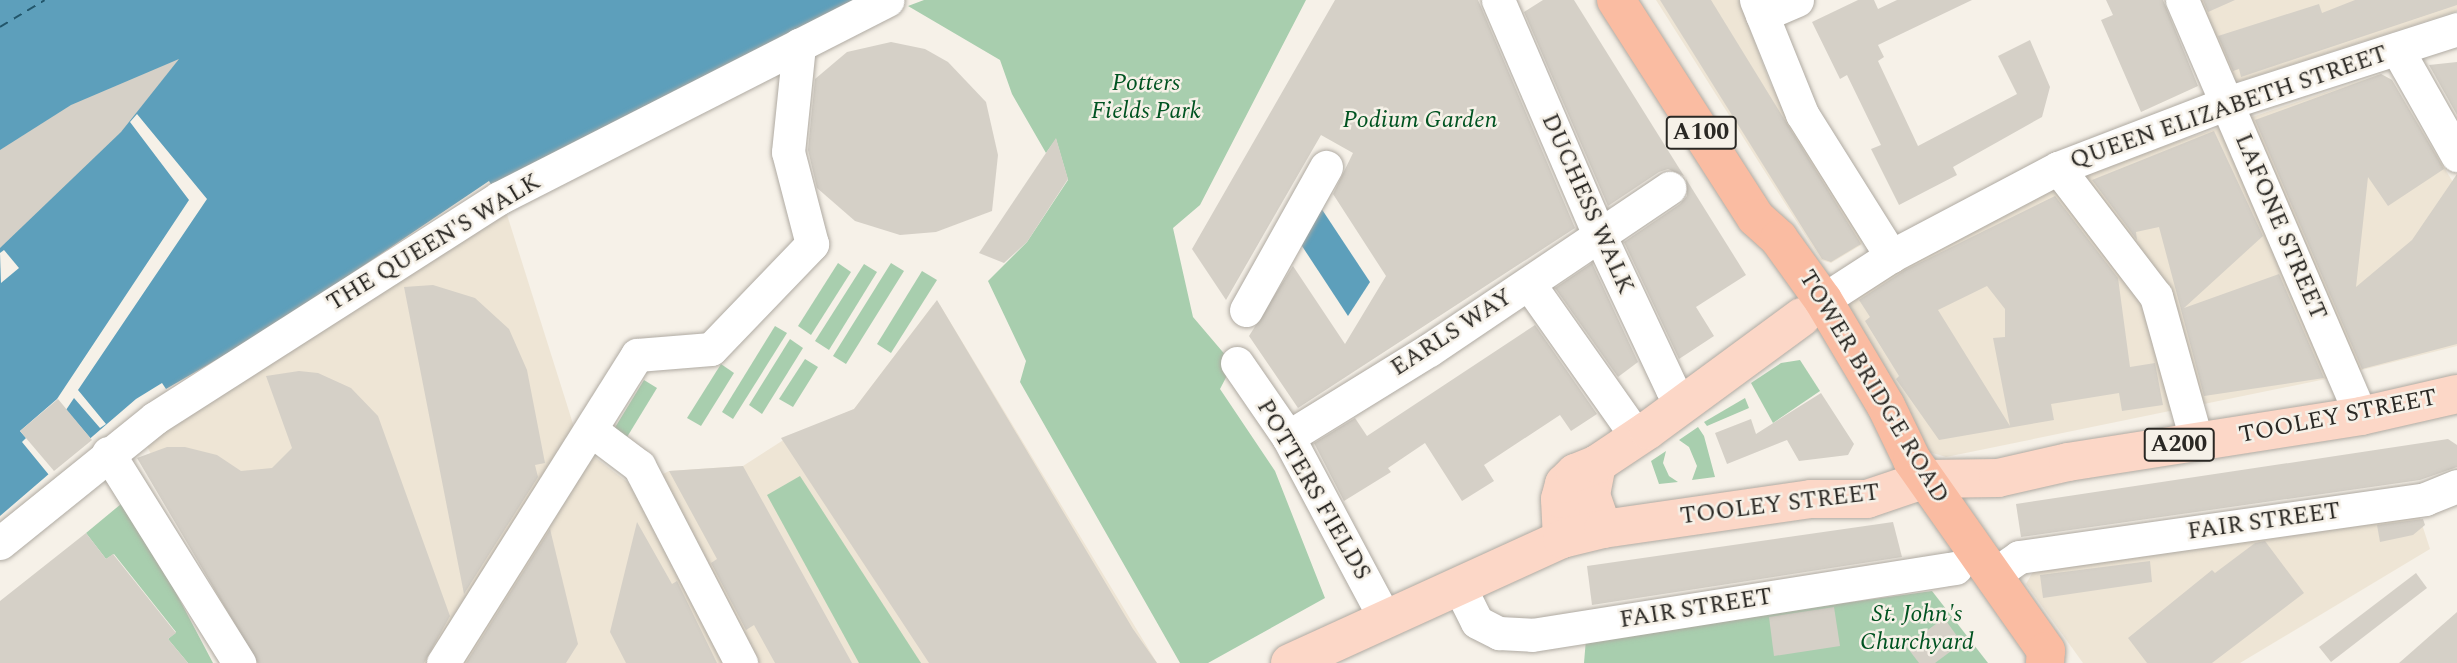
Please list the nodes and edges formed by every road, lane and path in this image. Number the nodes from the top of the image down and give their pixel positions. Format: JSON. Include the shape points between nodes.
{"nodes":[{"id":1,"x":887,"y":0,"type":"edge"},
{"id":2,"x":1498,"y":0,"type":"edge"},
{"id":3,"x":1616,"y":0,"type":"edge"},
{"id":4,"x":1797,"y":0,"type":"edge"},
{"id":5,"x":2182,"y":0,"type":"edge"},
{"id":6,"x":1759,"y":8,"type":"edge"},
{"id":7,"x":2457,"y":29,"type":"edge"},
{"id":8,"x":799,"y":45,"type":"junction"},
{"id":9,"x":2397,"y":49,"type":"junction"},
{"id":10,"x":2227,"y":103,"type":"junction"},
{"id":11,"x":2457,"y":155,"type":"edge"},
{"id":12,"x":1326,"y":167,"type":"dead end"},
{"id":13,"x":2058,"y":168,"type":"junction"},
{"id":14,"x":1669,"y":188,"type":"dead end"},
{"id":15,"x":1599,"y":234,"type":"junction"},
{"id":16,"x":1891,"y":256,"type":"junction"},
{"id":17,"x":1529,"y":284,"type":"junction"},
{"id":18,"x":1812,"y":309,"type":"junction"},
{"id":19,"x":1246,"y":310,"type":"dead end"},
{"id":20,"x":1237,"y":363,"type":"dead end"},
{"id":21,"x":2457,"y":394,"type":"edge"},
{"id":22,"x":1683,"y":405,"type":"junction"},
{"id":23,"x":2361,"y":416,"type":"junction"},
{"id":24,"x":1287,"y":437,"type":"junction"},
{"id":25,"x":1637,"y":437,"type":"junction"},
{"id":26,"x":585,"y":438,"type":"junction"},
{"id":27,"x":2197,"y":443,"type":"junction"},
{"id":28,"x":108,"y":453,"type":"junction"},
{"id":29,"x":1597,"y":464,"type":"junction"},
{"id":30,"x":1915,"y":483,"type":"junction"},
{"id":31,"x":2457,"y":486,"type":"edge"},
{"id":32,"x":1603,"y":529,"type":"junction"},
{"id":33,"x":1562,"y":539,"type":"junction"},
{"id":34,"x":0,"y":543,"type":"edge"},
{"id":35,"x":1989,"y":567,"type":"junction"},
{"id":36,"x":1459,"y":586,"type":"junction"},
{"id":37,"x":1385,"y":619,"type":"junction"},
{"id":38,"x":239,"y":663,"type":"edge"},
{"id":39,"x":443,"y":663,"type":"edge"},
{"id":40,"x":741,"y":663,"type":"edge"},
{"id":41,"x":1290,"y":663,"type":"edge"},
{"id":42,"x":2029,"y":663,"type":"edge"},
{"id":43,"x":2045,"y":663,"type":"edge"}],
"edges":[{"from":1,"to":8,"type":"street","name":"THE QUEEN'S WALK"},
{"from":2,"to":15,"type":"street","name":"DUCHESS WALK"},
{"from":3,"to":18,"type":"highway","name":"TOWER BRIDGE ROAD","number":"A100","via":[[1758,221],[1779,239]]},
{"from":4,"to":6,"type":"street"},
{"from":5,"to":10,"type":"street","name":"LAFONE STREET"},
{"from":6,"to":16,"type":"street","via":[[1802,114]]},
{"from":7,"to":9,"type":"street","name":"QUEEN ELIZABETH STREET"},
{"from":8,"to":26,"type":"street","via":[[788,152],[812,244],[711,349],[637,355]]},
{"from":8,"to":28,"type":"street","name":"THE QUEEN'S WALK","via":[[499,198]]},
{"from":9,"to":10,"type":"street","name":"QUEEN ELIZABETH STREET"},
{"from":9,"to":11,"type":"street"},
{"from":10,"to":13,"type":"street","name":"QUEEN ELIZABETH STREET"},
{"from":10,"to":23,"type":"street","name":"LAFONE STREET"},
{"from":12,"to":19,"type":"street"},
{"from":13,"to":16,"type":"street","name":"QUEEN ELIZABETH STREET"},
{"from":13,"to":27,"type":"street","via":[[2156,296]]},
{"from":14,"to":15,"type":"street"},
{"from":15,"to":17,"type":"street"},
{"from":15,"to":22,"type":"street","name":"DUCHESS WALK"},
{"from":16,"to":18,"type":"street","name":"QUEEN ELIZABETH STREET"},
{"from":17,"to":24,"type":"street","name":"EARLS WAY"},
{"from":17,"to":25,"type":"street","name":"EARLS WAY"},
{"from":18,"to":22,"type":"main road"},
{"from":18,"to":30,"type":"highway","name":"TOWER BRIDGE ROAD","number":"A100"},
{"from":20,"to":24,"type":"street","name":"POTTERS FIELDS"},
{"from":21,"to":23,"type":"main road","name":"TOOLEY STREET","number":"A200"},
{"from":22,"to":25,"type":"main road"},
{"from":23,"to":27,"type":"main road","name":"TOOLEY STREET","number":"A200"},
{"from":24,"to":37,"type":"street","name":"POTTERS FIELDS"},
{"from":25,"to":29,"type":"main road"},
{"from":26,"to":39,"type":"street"},
{"from":26,"to":40,"type":"street","via":[[639,466]]},
{"from":27,"to":30,"type":"main road","name":"TOOLEY STREET","number":"A200","via":[[1998,478]]},
{"from":28,"to":34,"type":"street","name":"THE QUEEN'S WALK"},
{"from":28,"to":38,"type":"street"},
{"from":29,"to":32,"type":"main road","via":[[1591,495]]},
{"from":29,"to":33,"type":"main road","via":[[1575,472],[1564,484],[1558,511]]},
{"from":30,"to":32,"type":"main road","name":"TOOLEY STREET","number":"A200","via":[[1867,499],[1811,499]]},
{"from":30,"to":35,"type":"highway","name":"TOWER BRIDGE ROAD","number":"A100"},
{"from":31,"to":35,"type":"street","name":"FAIR STREET","via":[[2425,499]]},
{"from":32,"to":33,"type":"main road","name":"TOOLEY STREET","number":"A200"},
{"from":33,"to":36,"type":"main road","name":"TOOLEY STREET","number":"A200"},
{"from":35,"to":36,"type":"street","name":"FAIR STREET","via":[[1532,635],[1499,633],[1478,622]]},
{"from":35,"to":42,"type":"highway","name":"TOWER BRIDGE ROAD","number":"A100"},
{"from":35,"to":43,"type":"highway","name":"TOWER BRIDGE ROAD","number":"A100","via":[[2046,652]]},
{"from":36,"to":37,"type":"main road","name":"TOOLEY STREET","number":"A200"},
{"from":37,"to":41,"type":"main road","name":"TOOLEY STREET","number":"A200"}]}
